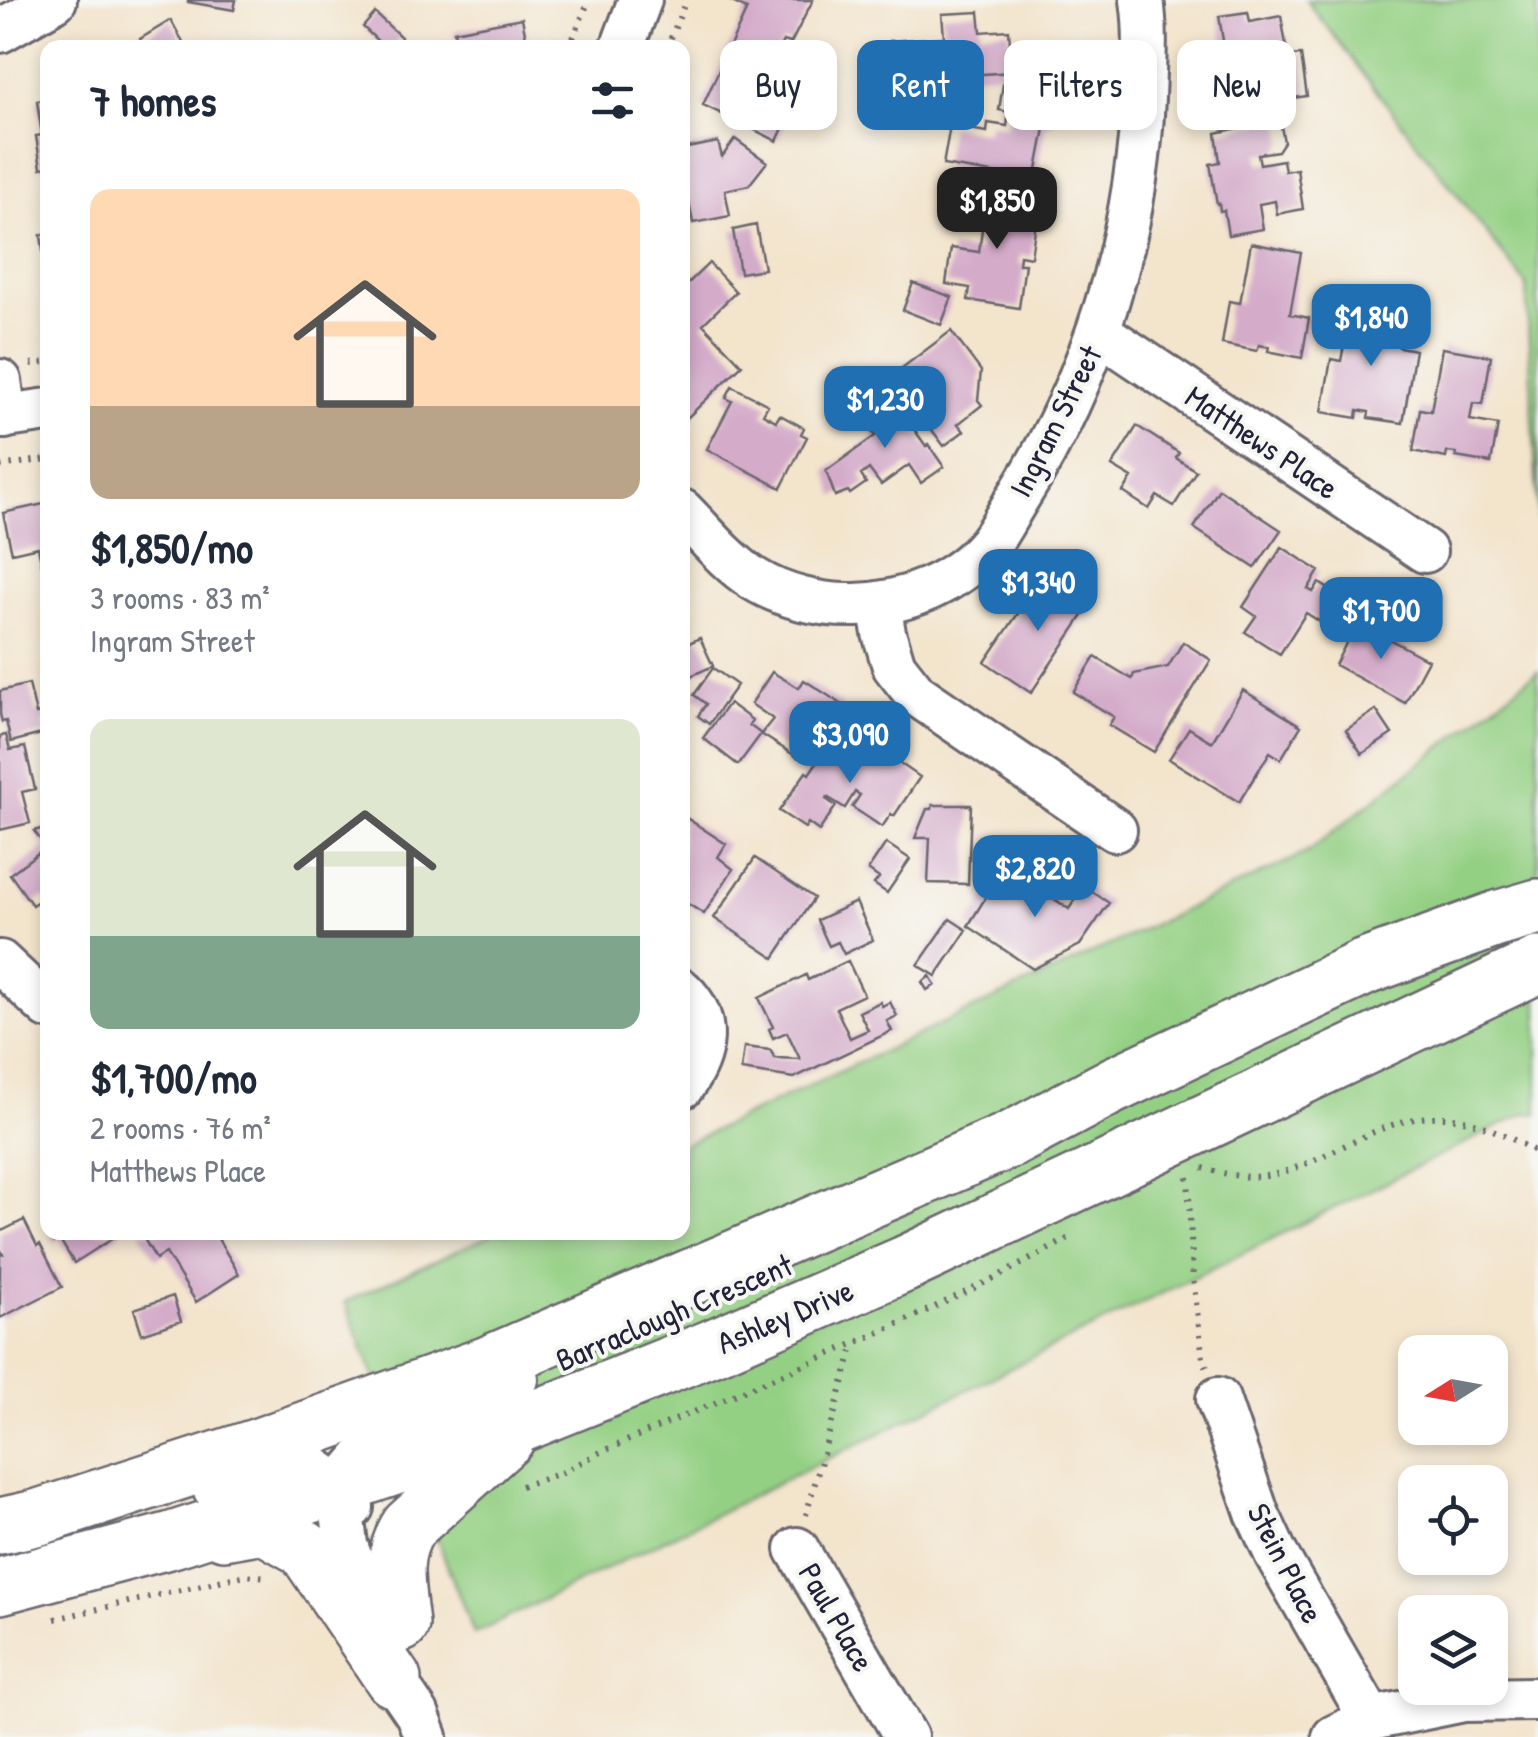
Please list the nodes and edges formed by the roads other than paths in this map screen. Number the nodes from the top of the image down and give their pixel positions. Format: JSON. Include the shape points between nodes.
{"nodes":[{"id":1,"x":55,"y":0,"type":"edge"},
{"id":2,"x":640,"y":0,"type":"edge"},
{"id":3,"x":1142,"y":0,"type":"edge"},
{"id":4,"x":0,"y":31,"type":"edge"},
{"id":5,"x":625,"y":40,"type":"edge"},
{"id":6,"x":1099,"y":332,"type":"junction"},
{"id":7,"x":2,"y":405,"type":"edge"},
{"id":8,"x":40,"y":409,"type":"edge"},
{"id":9,"x":690,"y":519,"type":"edge"},
{"id":10,"x":1425,"y":552,"type":"dead end"},
{"id":11,"x":880,"y":604,"type":"junction"},
{"id":12,"x":1115,"y":830,"type":"dead end"},
{"id":13,"x":1538,"y":908,"type":"edge"},
{"id":14,"x":0,"y":962,"type":"edge"},
{"id":15,"x":1538,"y":965,"type":"edge"},
{"id":16,"x":690,"y":998,"type":"edge"},
{"id":17,"x":40,"y":1000,"type":"edge"},
{"id":18,"x":690,"y":1074,"type":"edge"},
{"id":19,"x":1012,"y":1139,"type":"junction"},
{"id":20,"x":1218,"y":1399,"type":"road end"},
{"id":21,"x":524,"y":1423,"type":"junction"},
{"id":22,"x":339,"y":1486,"type":"junction"},
{"id":23,"x":0,"y":1526,"type":"edge"},
{"id":24,"x":172,"y":1540,"type":"junction"},
{"id":25,"x":798,"y":1549,"type":"road end"},
{"id":26,"x":0,"y":1550,"type":"edge"},
{"id":27,"x":0,"y":1586,"type":"edge"},
{"id":28,"x":400,"y":1624,"type":"junction"},
{"id":29,"x":1538,"y":1699,"type":"edge"},
{"id":30,"x":412,"y":1710,"type":"edge"},
{"id":31,"x":1353,"y":1728,"type":"edge"},
{"id":32,"x":906,"y":1737,"type":"edge"}],
"edges":[{"from":1,"to":4,"type":"street"},
{"from":2,"to":5,"type":"street"},
{"from":3,"to":6,"type":"street","name":"Ingram Street","via":[[1141,141],[1126,237]]},
{"from":6,"to":10,"type":"street","name":"Matthews Place"},
{"from":6,"to":11,"type":"street","name":"Ingram Street","via":[[1047,452],[988,544],[940,583]]},
{"from":7,"to":8,"type":"street"},
{"from":9,"to":11,"type":"street","name":"Ingram Street","via":[[754,579],[834,605]]},
{"from":11,"to":12,"type":"street","via":[[894,666],[916,694]]},
{"from":13,"to":19,"type":"main road","via":[[1365,966]]},
{"from":14,"to":17,"type":"street"},
{"from":15,"to":21,"type":"main road","name":"Ashley Drive","via":[[906,1264]]},
{"from":16,"to":18,"type":"street","via":[[704,1036]]},
{"from":19,"to":22,"type":"street","name":"Barraclough Crescent","via":[[918,1208],[417,1422],[362,1459]]},
{"from":19,"to":23,"type":"main road","via":[[486,1365],[260,1446]]},
{"from":20,"to":31,"type":"street","name":"Stein Place","via":[[1257,1513]]},
{"from":21,"to":22,"type":"main road","name":"Ashley Drive"},
{"from":21,"to":28,"type":"main road","via":[[398,1543]]},
{"from":22,"to":24,"type":"main road","name":"Ashley Drive"},
{"from":22,"to":26,"type":"street","via":[[309,1465],[268,1472]]},
{"from":22,"to":28,"type":"street","via":[[370,1537]]},
{"from":22,"to":30,"type":"street","via":[[346,1545]]},
{"from":24,"to":27,"type":"main road","name":"Ashley Drive"},
{"from":24,"to":30,"type":"main road","via":[[263,1525],[305,1550]]},
{"from":25,"to":32,"type":"street","name":"Paul Place"},
{"from":28,"to":30,"type":"street","via":[[416,1670]]},
{"from":29,"to":31,"type":"street","via":[[1464,1700]]}]}
